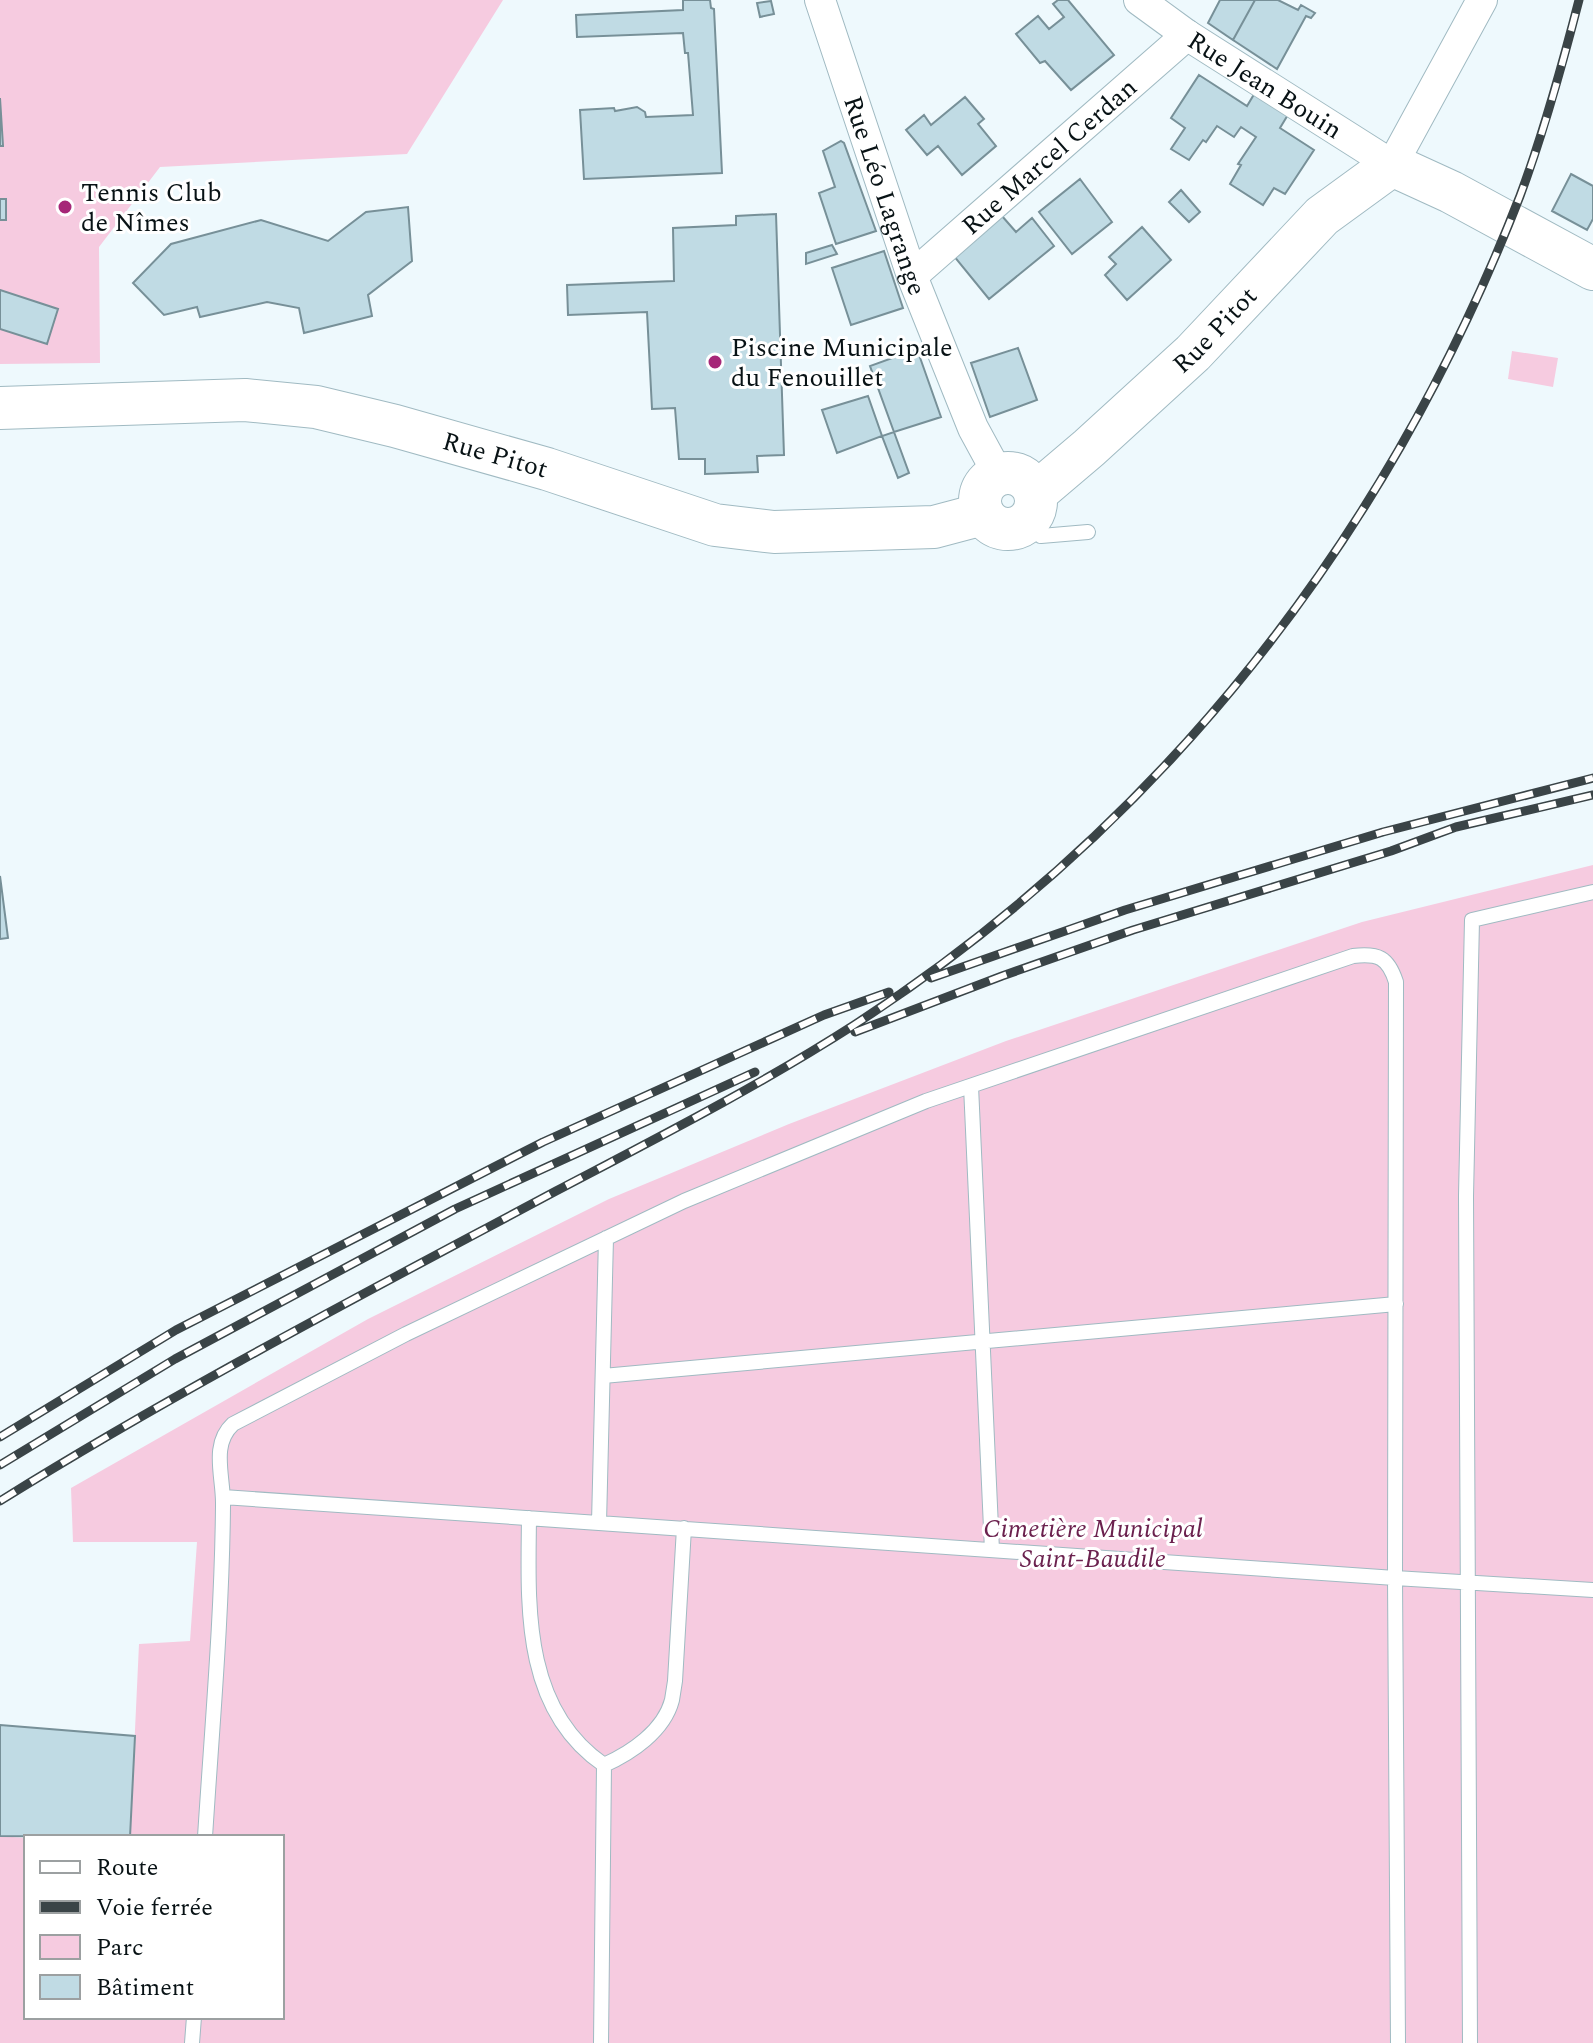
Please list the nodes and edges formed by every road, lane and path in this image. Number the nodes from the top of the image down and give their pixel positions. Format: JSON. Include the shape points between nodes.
{"nodes":[{"id":1,"x":820,"y":0,"type":"edge"},
{"id":2,"x":1139,"y":0,"type":"edge"},
{"id":3,"x":1482,"y":0,"type":"edge"},
{"id":4,"x":1187,"y":35,"type":"junction"},
{"id":5,"x":1392,"y":165,"type":"junction"},
{"id":6,"x":1593,"y":269,"type":"edge"},
{"id":7,"x":912,"y":276,"type":"junction"},
{"id":8,"x":0,"y":408,"type":"edge"},
{"id":9,"x":998,"y":474,"type":"junction"},
{"id":10,"x":1033,"y":506,"type":"junction"},
{"id":11,"x":983,"y":514,"type":"junction"},
{"id":12,"x":1088,"y":532,"type":"dead end"},
{"id":13,"x":1593,"y":892,"type":"edge"},
{"id":14,"x":971,"y":1086,"type":"junction"},
{"id":15,"x":606,"y":1238,"type":"junction"},
{"id":16,"x":1396,"y":1304,"type":"junction"},
{"id":17,"x":983,"y":1341,"type":"junction"},
{"id":18,"x":603,"y":1376,"type":"junction"},
{"id":19,"x":223,"y":1497,"type":"junction"},
{"id":20,"x":529,"y":1518,"type":"junction"},
{"id":21,"x":599,"y":1523,"type":"junction"},
{"id":22,"x":684,"y":1528,"type":"junction"},
{"id":23,"x":992,"y":1550,"type":"junction"},
{"id":24,"x":1395,"y":1578,"type":"junction"},
{"id":25,"x":1468,"y":1582,"type":"junction"},
{"id":26,"x":1593,"y":1590,"type":"edge"},
{"id":27,"x":604,"y":1765,"type":"junction"},
{"id":28,"x":205,"y":1835,"type":"edge"},
{"id":29,"x":194,"y":2019,"type":"edge"},
{"id":30,"x":192,"y":2043,"type":"edge"},
{"id":31,"x":601,"y":2043,"type":"edge"},
{"id":32,"x":1398,"y":2043,"type":"edge"},
{"id":33,"x":1470,"y":2043,"type":"edge"}],
"edges":[{"from":1,"to":7,"type":"street","name":"Rue Léo Lagrange"},
{"from":2,"to":4,"type":"street","name":"Rue Jean Bouin"},
{"from":3,"to":5,"type":"street"},
{"from":4,"to":5,"type":"street","name":"Rue Jean Bouin"},
{"from":4,"to":7,"type":"street","name":"Rue Marcel Cerdan"},
{"from":5,"to":6,"type":"street"},
{"from":5,"to":10,"type":"street","name":"Rue Pitot","via":[[1322,216],[1193,353]]},
{"from":7,"to":9,"type":"street","name":"Rue Léo Lagrange","via":[[973,428]]},
{"from":8,"to":11,"type":"street","name":"Rue Pitot","via":[[245,400],[316,407],[547,469],[715,525],[774,532],[934,527]]},
{"from":9,"to":10,"type":"street","via":[[1016,473],[1032,484]]},
{"from":9,"to":11,"type":"street","via":[[983,486]]},
{"from":10,"to":11,"type":"street","via":[[1023,525],[1005,529]]},
{"from":10,"to":12,"type":"lane","via":[[1041,536]]},
{"from":13,"to":25,"type":"lane","via":[[1472,920],[1466,1196]]},
{"from":14,"to":15,"type":"lane","via":[[684,1201]]},
{"from":14,"to":16,"type":"lane","via":[[1353,956],[1381,958],[1396,982]]},
{"from":14,"to":17,"type":"lane"},
{"from":15,"to":18,"type":"lane"},
{"from":15,"to":19,"type":"lane","via":[[233,1424],[220,1450]]},
{"from":16,"to":17,"type":"lane"},
{"from":16,"to":24,"type":"lane"},
{"from":17,"to":18,"type":"lane"},
{"from":17,"to":23,"type":"lane"},
{"from":18,"to":21,"type":"lane"},
{"from":19,"to":20,"type":"lane"},
{"from":19,"to":28,"type":"lane"},
{"from":20,"to":21,"type":"lane"},
{"from":20,"to":27,"type":"lane","via":[[528,1598],[543,1683],[571,1737]]},
{"from":21,"to":22,"type":"lane"},
{"from":22,"to":23,"type":"lane"},
{"from":22,"to":27,"type":"lane","via":[[671,1703],[653,1731]]},
{"from":23,"to":24,"type":"lane"},
{"from":24,"to":25,"type":"lane"},
{"from":24,"to":32,"type":"lane"},
{"from":25,"to":26,"type":"lane"},
{"from":25,"to":33,"type":"lane"},
{"from":27,"to":31,"type":"lane"},
{"from":29,"to":30,"type":"lane"}]}
